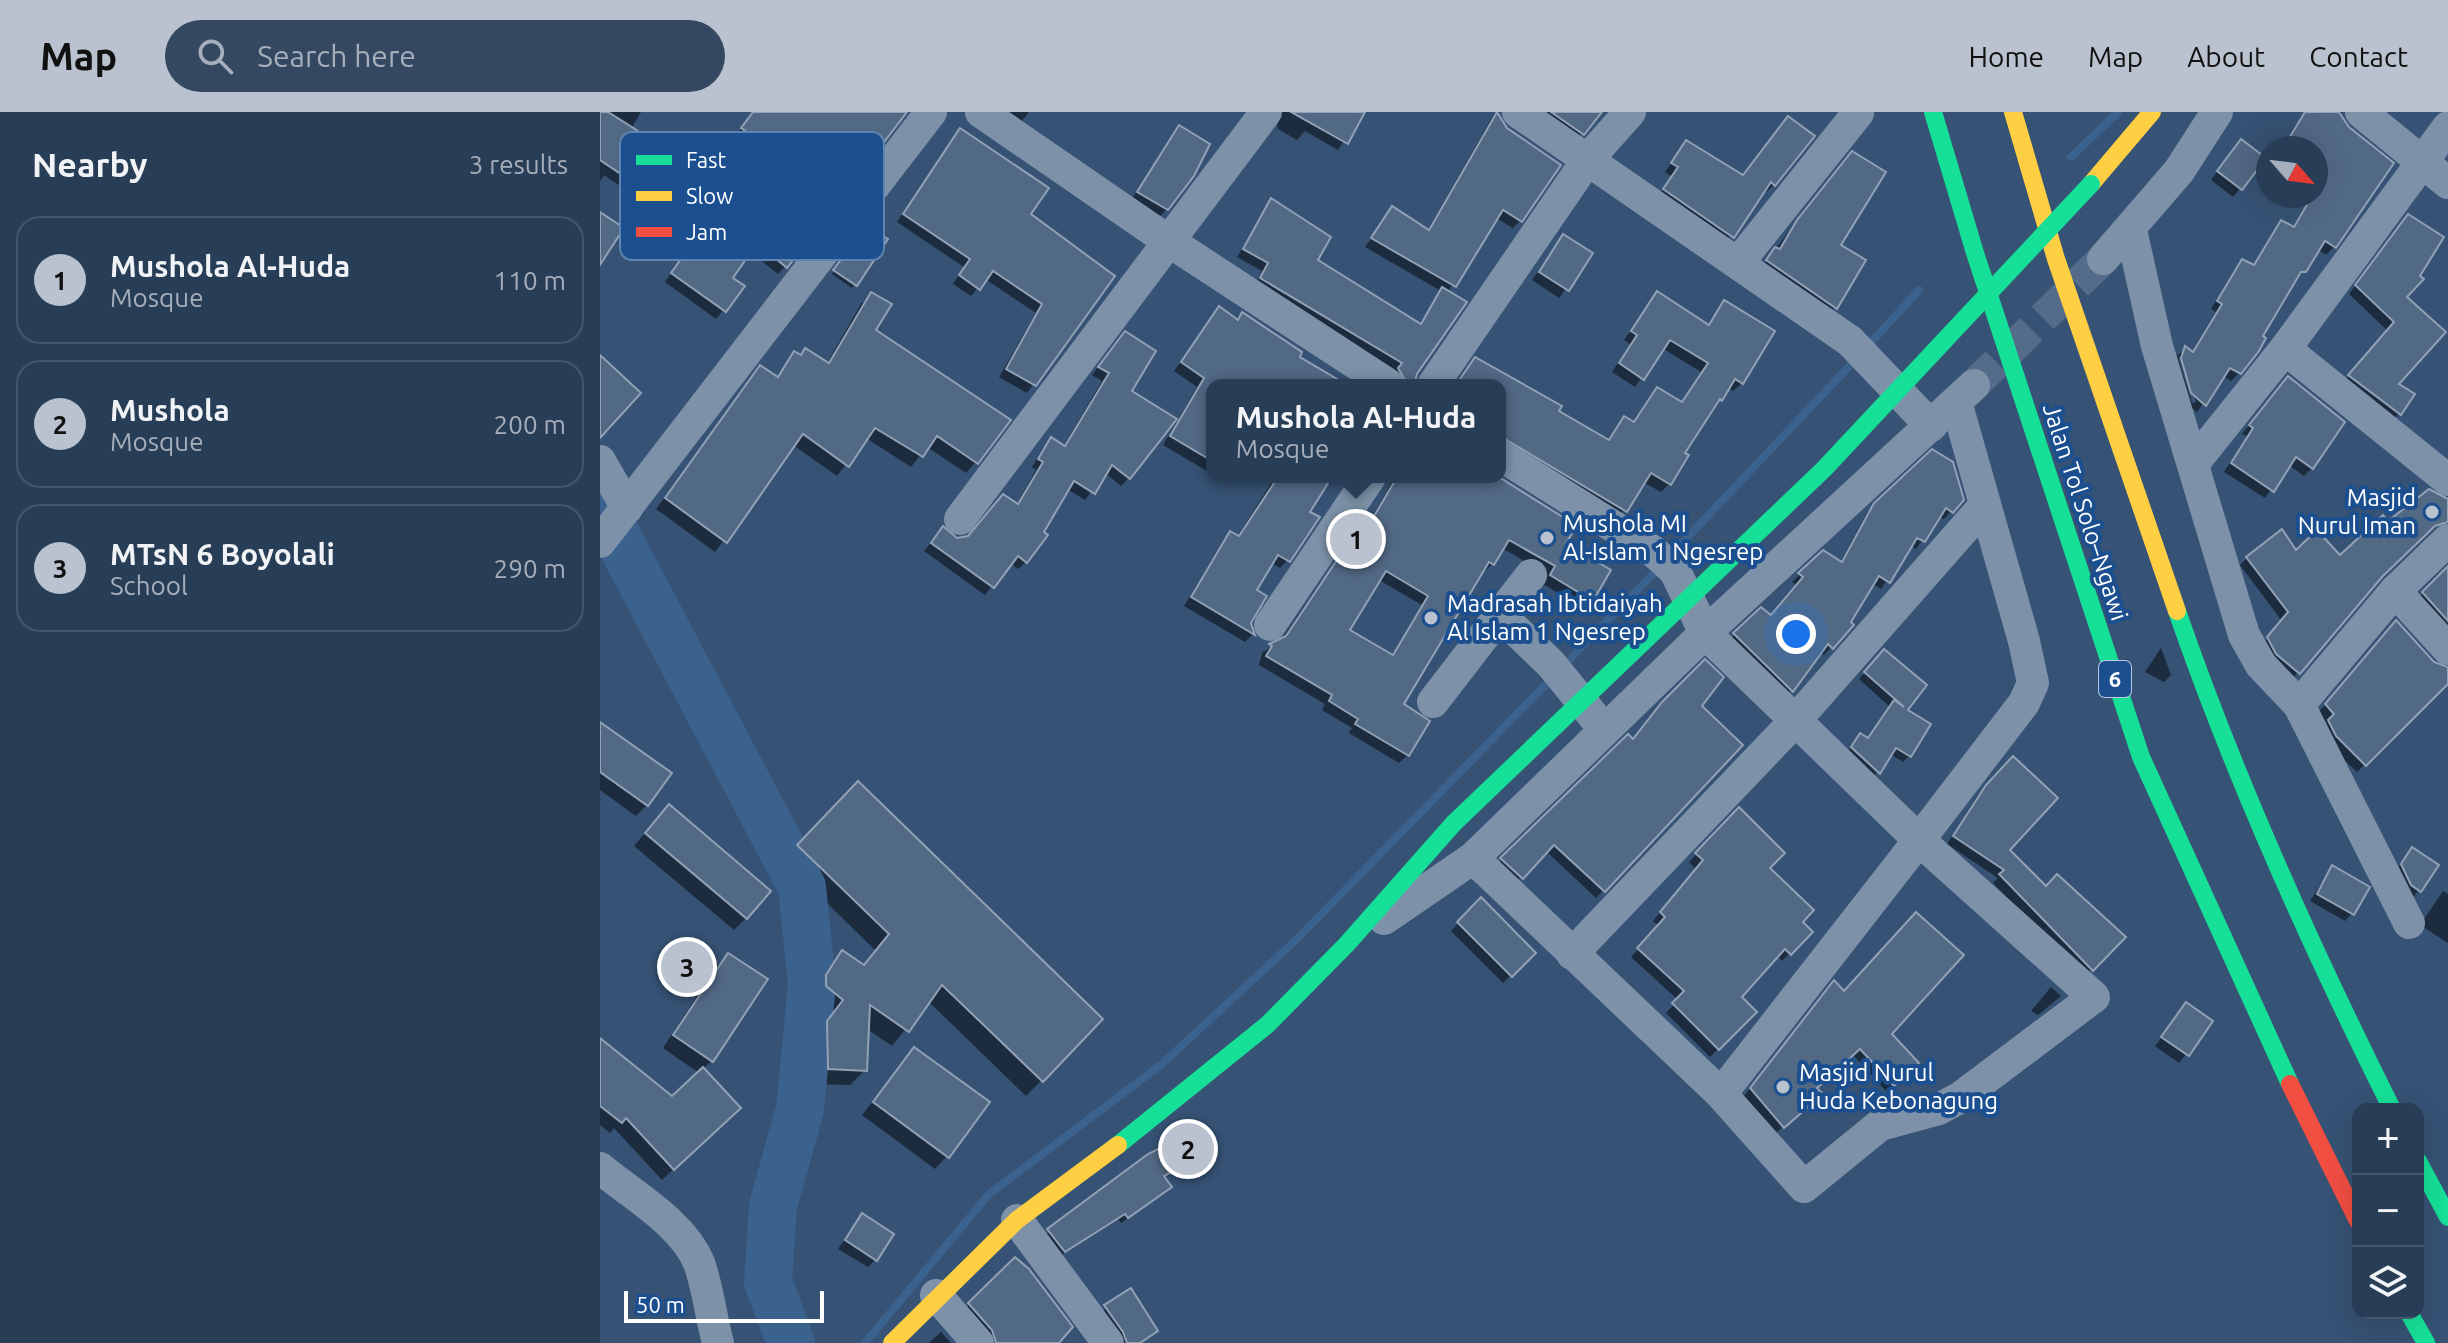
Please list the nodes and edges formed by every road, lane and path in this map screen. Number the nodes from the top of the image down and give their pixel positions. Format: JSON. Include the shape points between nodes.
{"nodes":[{"id":1,"x":931,"y":112,"type":"edge"},
{"id":2,"x":981,"y":112,"type":"edge"},
{"id":3,"x":1266,"y":112,"type":"edge"},
{"id":4,"x":1518,"y":112,"type":"edge"},
{"id":5,"x":1630,"y":112,"type":"edge"},
{"id":6,"x":1933,"y":112,"type":"edge"},
{"id":7,"x":2013,"y":112,"type":"edge"},
{"id":8,"x":2152,"y":112,"type":"edge"},
{"id":9,"x":2217,"y":112,"type":"edge"},
{"id":10,"x":2361,"y":112,"type":"edge"},
{"id":11,"x":1858,"y":113,"type":"edge"},
{"id":12,"x":2448,"y":127,"type":"edge"},
{"id":13,"x":1588,"y":159,"type":"junction"},
{"id":14,"x":2424,"y":160,"type":"junction"},
{"id":15,"x":884,"y":173,"type":"edge"},
{"id":16,"x":2448,"y":183,"type":"edge"},
{"id":17,"x":2131,"y":230,"type":"junction"},
{"id":18,"x":1167,"y":240,"type":"junction"},
{"id":19,"x":2103,"y":259,"type":"tunnel mouth"},
{"id":20,"x":818,"y":260,"type":"edge"},
{"id":21,"x":1738,"y":263,"type":"junction"},
{"id":22,"x":2285,"y":349,"type":"junction"},
{"id":23,"x":1380,"y":379,"type":"edge"},
{"id":24,"x":1437,"y":379,"type":"edge"},
{"id":25,"x":1931,"y":426,"type":"junction"},
{"id":26,"x":1506,"y":459,"type":"edge"},
{"id":27,"x":600,"y":461,"type":"edge"},
{"id":28,"x":2193,"y":464,"type":"junction"},
{"id":29,"x":2448,"y":480,"type":"edge"},
{"id":30,"x":1366,"y":483,"type":"edge"},
{"id":31,"x":1985,"y":505,"type":"junction"},
{"id":32,"x":625,"y":512,"type":"junction"},
{"id":33,"x":960,"y":519,"type":"dead end"},
{"id":34,"x":2448,"y":540,"type":"edge"},
{"id":35,"x":600,"y":542,"type":"edge"},
{"id":36,"x":1531,"y":575,"type":"dead end"},
{"id":37,"x":2395,"y":591,"type":"junction"},
{"id":38,"x":1500,"y":615,"type":"junction"},
{"id":39,"x":1270,"y":625,"type":"dead end"},
{"id":40,"x":1705,"y":633,"type":"junction"},
{"id":41,"x":2448,"y":649,"type":"edge"},
{"id":42,"x":1433,"y":702,"type":"dead end"},
{"id":43,"x":2299,"y":705,"type":"junction"},
{"id":44,"x":1794,"y":722,"type":"junction"},
{"id":45,"x":1604,"y":731,"type":"junction"},
{"id":46,"x":1919,"y":840,"type":"junction"},
{"id":47,"x":1473,"y":858,"type":"junction"},
{"id":48,"x":2409,"y":923,"type":"dead end"},
{"id":49,"x":1346,"y":945,"type":"junction"},
{"id":50,"x":1572,"y":954,"type":"junction"},
{"id":51,"x":1721,"y":1094,"type":"junction"},
{"id":52,"x":2389,"y":1103,"type":"edge"},
{"id":53,"x":600,"y":1168,"type":"edge"},
{"id":54,"x":2424,"y":1172,"type":"edge"},
{"id":55,"x":2352,"y":1209,"type":"edge"},
{"id":56,"x":2448,"y":1217,"type":"edge"},
{"id":57,"x":1017,"y":1220,"type":"junction"},
{"id":58,"x":936,"y":1295,"type":"junction"},
{"id":59,"x":2412,"y":1319,"type":"edge"},
{"id":60,"x":718,"y":1343,"type":"edge"},
{"id":61,"x":892,"y":1343,"type":"edge"},
{"id":62,"x":978,"y":1343,"type":"edge"},
{"id":63,"x":1108,"y":1343,"type":"edge"},
{"id":64,"x":2426,"y":1343,"type":"edge"}],
"edges":[{"from":1,"to":15,"type":"street"},
{"from":2,"to":18,"type":"street"},
{"from":3,"to":18,"type":"street"},
{"from":4,"to":13,"type":"street"},
{"from":5,"to":13,"type":"street"},
{"from":6,"to":55,"type":"main road","name":"Jalan Tol Solo–Ngawi","number":"6","via":[[2141,757],[2253,1009]]},
{"from":7,"to":52,"type":"main road","via":[[2056,259],[2210,706],[2322,968]]},
{"from":8,"to":49,"type":"main road","bridge":true,"via":[[1824,469],[1454,823]]},
{"from":9,"to":17,"type":"street","via":[[2179,171]]},
{"from":10,"to":14,"type":"street"},
{"from":11,"to":21,"type":"street"},
{"from":12,"to":14,"type":"street"},
{"from":13,"to":21,"type":"street"},
{"from":13,"to":24,"type":"street"},
{"from":14,"to":16,"type":"street"},
{"from":14,"to":22,"type":"street"},
{"from":17,"to":19,"type":"street"},
{"from":17,"to":28,"type":"street","via":[[2157,346]]},
{"from":18,"to":23,"type":"street"},
{"from":18,"to":33,"type":"street"},
{"from":20,"to":32,"type":"street"},
{"from":21,"to":25,"type":"street","via":[[1850,341]]},
{"from":22,"to":28,"type":"street"},
{"from":22,"to":29,"type":"street"},
{"from":25,"to":31,"type":"street","via":[[1965,394]]},
{"from":25,"to":40,"type":"street"},
{"from":26,"to":40,"type":"street","via":[[1664,562]]},
{"from":27,"to":32,"type":"street"},
{"from":28,"to":43,"type":"street","via":[[2244,635],[2261,665]]},
{"from":30,"to":39,"type":"street"},
{"from":31,"to":44,"type":"street"},
{"from":31,"to":46,"type":"street","via":[[2033,683],[2024,703]]},
{"from":32,"to":35,"type":"street"},
{"from":34,"to":37,"type":"street"},
{"from":36,"to":38,"type":"street"},
{"from":37,"to":41,"type":"street"},
{"from":37,"to":43,"type":"street"},
{"from":38,"to":42,"type":"street"},
{"from":38,"to":45,"type":"street","via":[[1562,675]]},
{"from":40,"to":44,"type":"street"},
{"from":40,"to":45,"type":"street"},
{"from":43,"to":48,"type":"street"},
{"from":44,"to":46,"type":"street"},
{"from":44,"to":50,"type":"street"},
{"from":45,"to":47,"type":"street"},
{"from":46,"to":51,"type":"street"},
{"from":46,"to":51,"type":"street","via":[[2093,994],[2092,1000],[1961,1097],[1939,1109],[1880,1125],[1804,1187]]},
{"from":47,"to":49,"type":"street"},
{"from":47,"to":50,"type":"street"},
{"from":49,"to":57,"type":"main road","via":[[1267,1025],[1178,1100]]},
{"from":50,"to":51,"type":"street"},
{"from":53,"to":60,"type":"street","via":[[690,1247],[699,1263]]},
{"from":54,"to":56,"type":"main road"},
{"from":57,"to":58,"type":"main road"},
{"from":57,"to":63,"type":"street"},
{"from":58,"to":61,"type":"main road"},
{"from":58,"to":62,"type":"street"},
{"from":59,"to":64,"type":"main road"}]}
